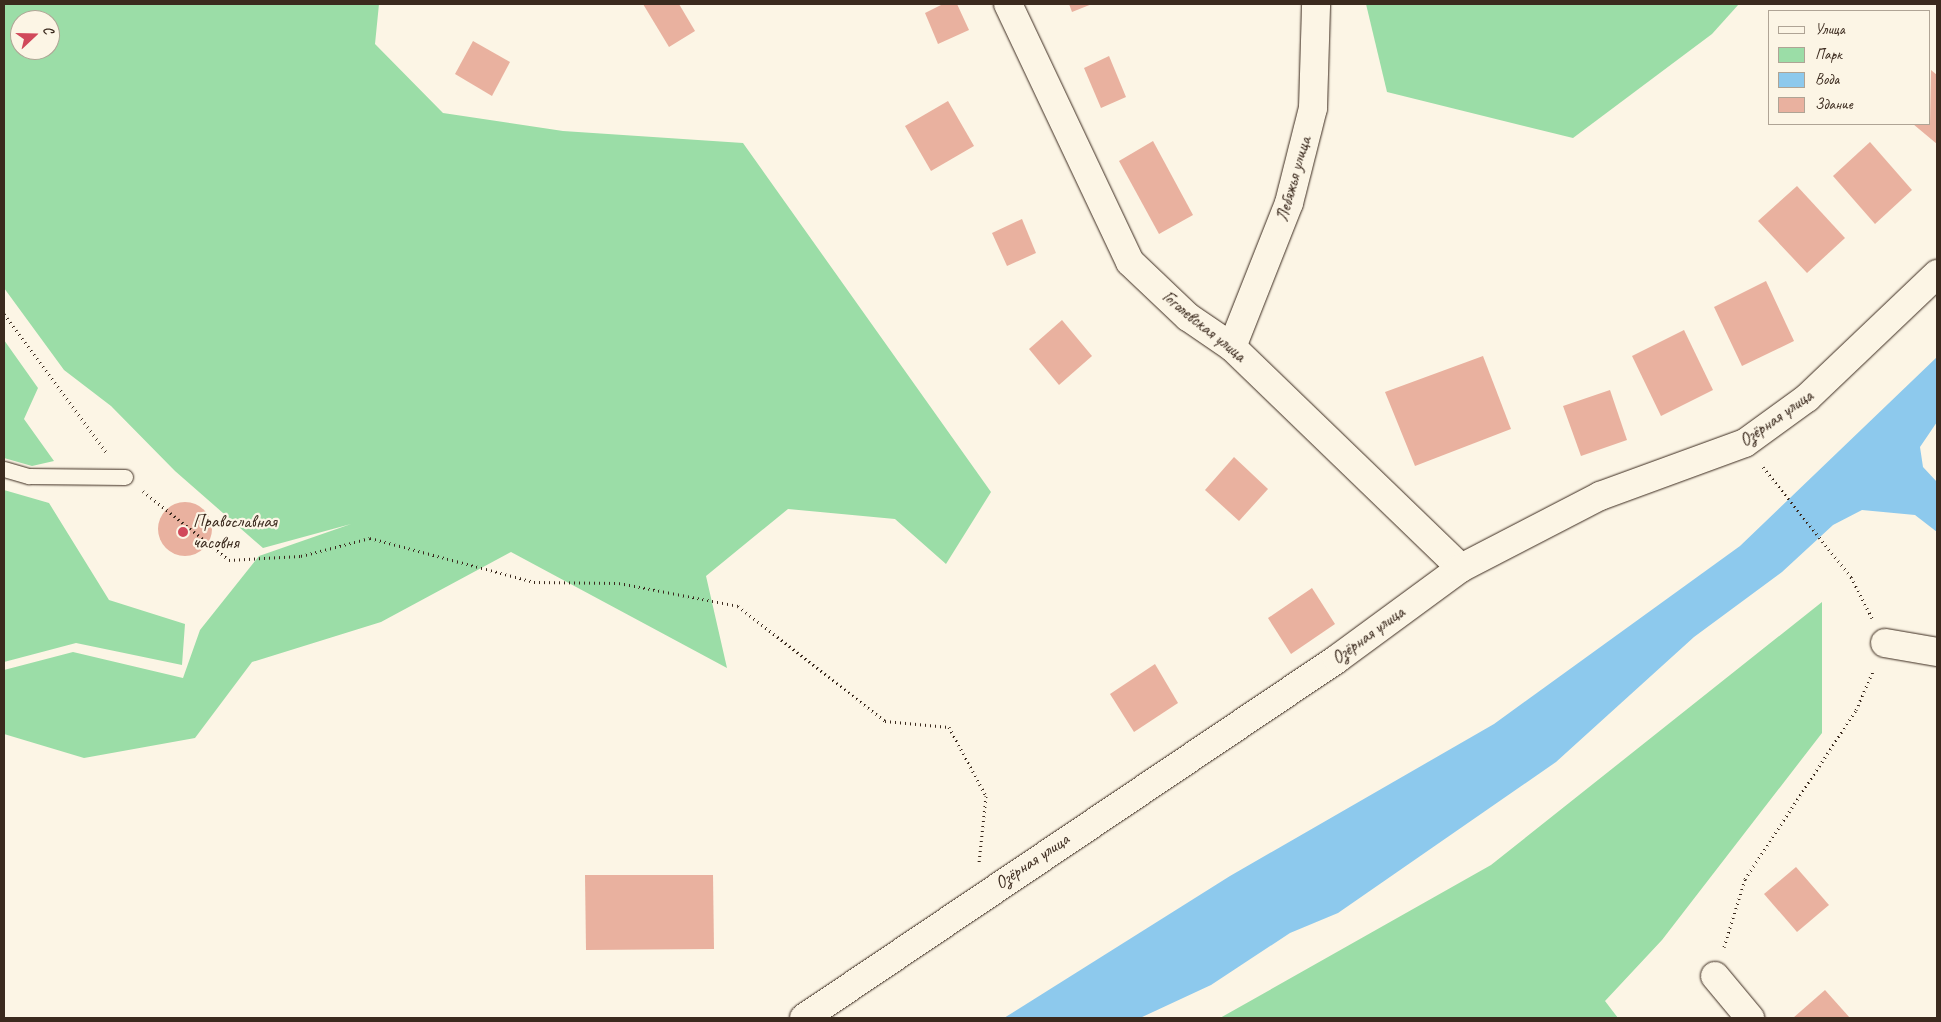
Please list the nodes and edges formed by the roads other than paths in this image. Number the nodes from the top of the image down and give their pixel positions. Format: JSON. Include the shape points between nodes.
{"nodes":[{"id":1,"x":1008,"y":4,"type":"edge"},
{"id":2,"x":1316,"y":4,"type":"edge"},
{"id":3,"x":1937,"y":274,"type":"edge"},
{"id":4,"x":1232,"y":347,"type":"junction"},
{"id":5,"x":4,"y":469,"type":"edge"},
{"id":6,"x":124,"y":476,"type":"road end"},
{"id":7,"x":1462,"y":568,"type":"junction"},
{"id":8,"x":1885,"y":643,"type":"road end"},
{"id":9,"x":1937,"y":652,"type":"edge"},
{"id":10,"x":1714,"y":976,"type":"road end"},
{"id":11,"x":804,"y":1018,"type":"edge"},
{"id":12,"x":1750,"y":1018,"type":"edge"}],
"edges":[{"from":1,"to":4,"type":"street","name":"Гоголевская улица","via":[[1130,262],[1188,317]]},
{"from":2,"to":4,"type":"street","name":"Лебяжья улица","via":[[1313,108],[1289,203]]},
{"from":3,"to":7,"type":"street","name":"Озёрная улица","via":[[1807,398],[1745,444],[1600,496]]},
{"from":4,"to":7,"type":"street","name":"Гоголевская улица"},
{"from":5,"to":6,"type":"lane","via":[[29,476]]},
{"from":7,"to":11,"type":"street","name":"Озёрная улица","via":[[1336,659],[974,900]]},
{"from":8,"to":9,"type":"street"},
{"from":10,"to":12,"type":"street"}]}
